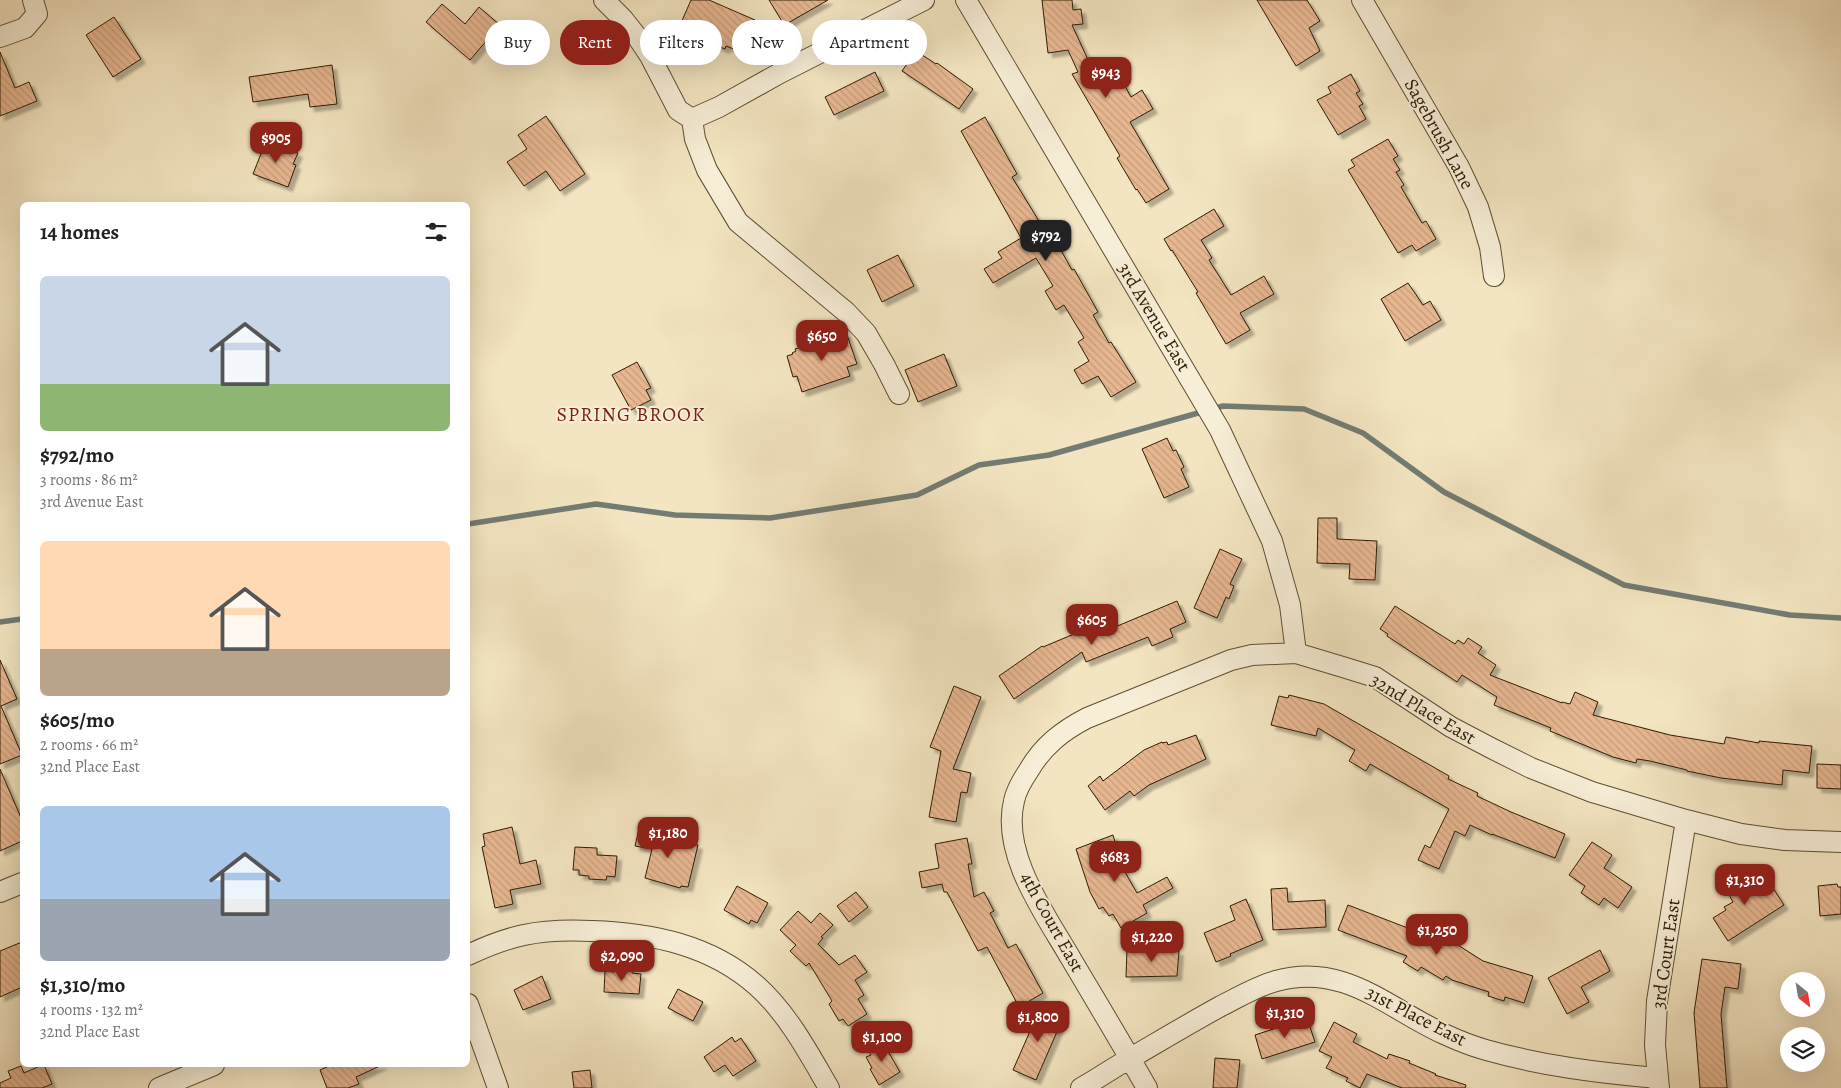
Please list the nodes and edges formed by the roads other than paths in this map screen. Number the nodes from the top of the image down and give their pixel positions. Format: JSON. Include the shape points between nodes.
{"nodes":[{"id":1,"x":33,"y":0,"type":"edge"},
{"id":2,"x":604,"y":0,"type":"edge"},
{"id":3,"x":924,"y":0,"type":"edge"},
{"id":4,"x":966,"y":0,"type":"edge"},
{"id":5,"x":1362,"y":0,"type":"edge"},
{"id":6,"x":0,"y":37,"type":"edge"},
{"id":7,"x":692,"y":119,"type":"junction"},
{"id":8,"x":1494,"y":276,"type":"dead end"},
{"id":9,"x":899,"y":394,"type":"dead end"},
{"id":10,"x":1296,"y":654,"type":"junction"},
{"id":11,"x":1014,"y":800,"type":"joint"},
{"id":12,"x":1686,"y":820,"type":"junction"},
{"id":13,"x":1841,"y":842,"type":"edge"},
{"id":14,"x":20,"y":884,"type":"edge"},
{"id":15,"x":0,"y":892,"type":"edge"},
{"id":16,"x":470,"y":954,"type":"edge"},
{"id":17,"x":470,"y":1010,"type":"edge"},
{"id":18,"x":1130,"y":1058,"type":"junction"},
{"id":19,"x":210,"y":1067,"type":"edge"},
{"id":20,"x":1658,"y":1083,"type":"edge"},
{"id":21,"x":171,"y":1086,"type":"edge"},
{"id":22,"x":498,"y":1088,"type":"edge"},
{"id":23,"x":829,"y":1088,"type":"edge"},
{"id":24,"x":1081,"y":1088,"type":"edge"},
{"id":25,"x":1147,"y":1088,"type":"edge"}],
"edges":[{"from":1,"to":6,"type":"street","via":[[37,14],[25,28]]},
{"from":2,"to":7,"type":"street","via":[[638,38],[678,110]]},
{"from":3,"to":7,"type":"street"},
{"from":4,"to":10,"type":"street","name":"3rd Avenue East","via":[[1220,430],[1272,541],[1290,605]]},
{"from":5,"to":8,"type":"street","name":"Sagebrush Lane","via":[[1459,167],[1478,207],[1490,247]]},
{"from":7,"to":9,"type":"street","via":[[706,170],[738,222],[846,312],[866,333]]},
{"from":10,"to":11,"type":"street","name":"32nd Place East","via":[[1252,655],[1231,660],[1087,718],[1050,743],[1035,760]]},
{"from":10,"to":12,"type":"street","name":"32nd Place East","via":[[1375,677],[1451,727],[1531,768],[1592,792]]},
{"from":11,"to":18,"type":"street","name":"4th Court East","via":[[1011,823],[1021,867]]},
{"from":12,"to":13,"type":"street","name":"32nd Place East","via":[[1741,834]]},
{"from":12,"to":20,"type":"street","name":"3rd Court East","via":[[1657,1001],[1655,1045]]},
{"from":14,"to":15,"type":"street"},
{"from":16,"to":23,"type":"street","via":[[524,935],[570,930],[637,934],[680,943],[722,960],[774,1004]]},
{"from":17,"to":22,"type":"street"},
{"from":18,"to":20,"type":"street","name":"31st Place East","via":[[1256,989],[1276,981],[1323,977],[1366,990],[1443,1034],[1485,1050],[1549,1065]]},
{"from":18,"to":24,"type":"street","name":"31st Place East"},
{"from":18,"to":25,"type":"street","name":"4th Court East"},
{"from":19,"to":21,"type":"street"}]}
